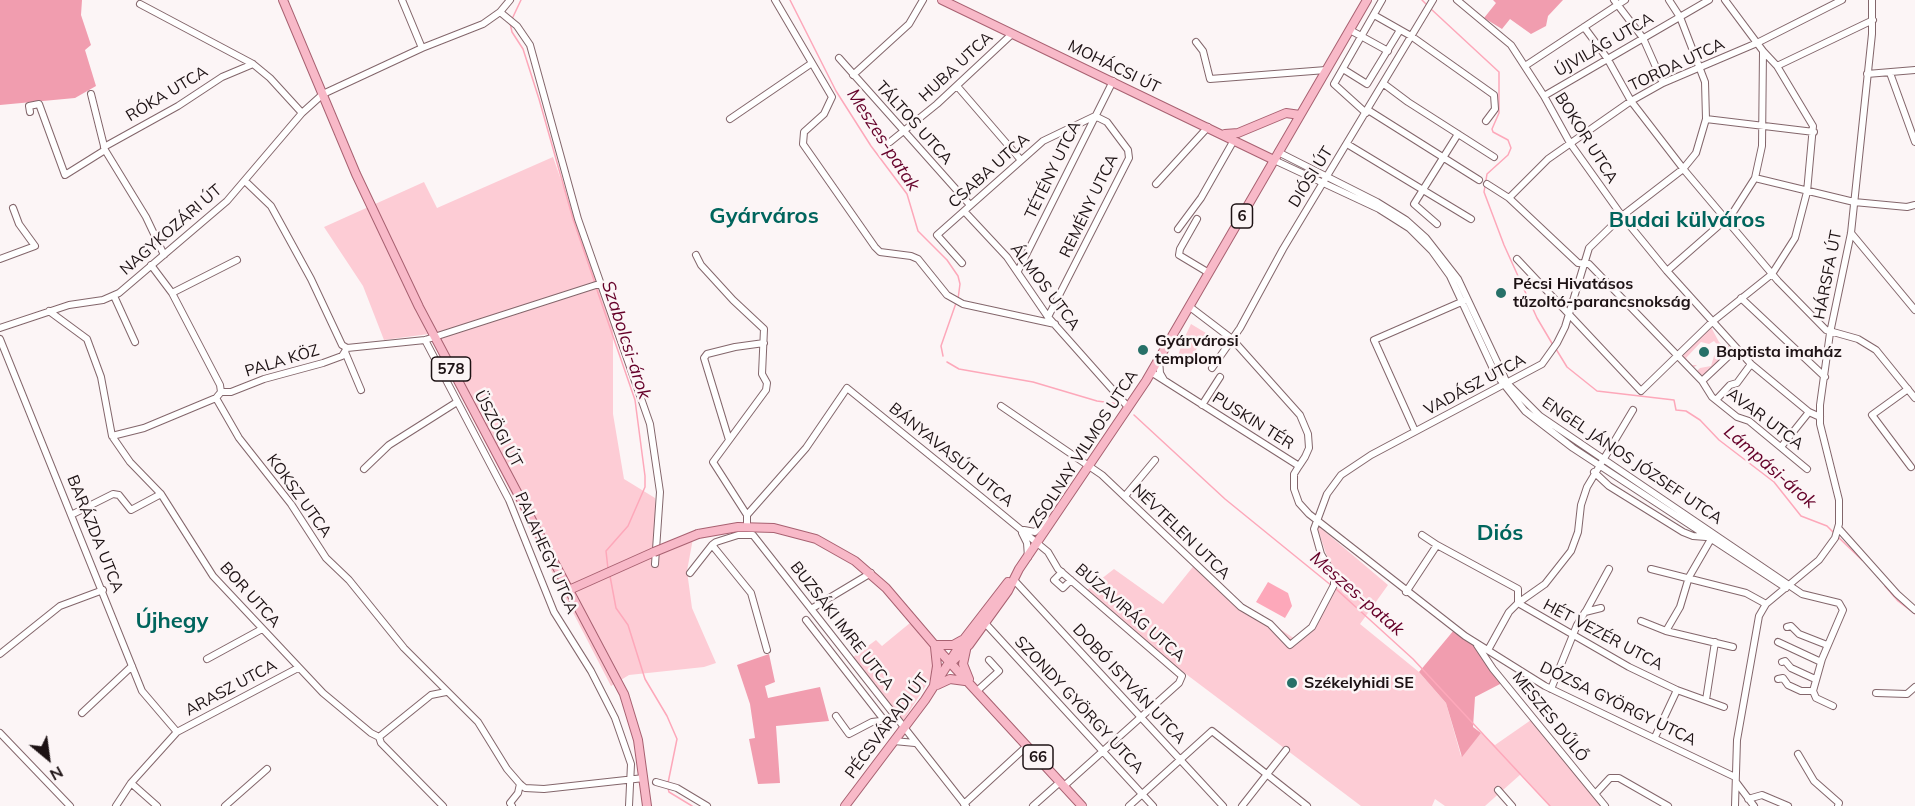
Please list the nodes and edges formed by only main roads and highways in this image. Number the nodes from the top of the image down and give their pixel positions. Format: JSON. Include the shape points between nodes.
{"nodes":[{"id":1,"x":283,"y":0,"type":"edge"},
{"id":2,"x":942,"y":0,"type":"edge"},
{"id":3,"x":1367,"y":0,"type":"edge"},
{"id":4,"x":955,"y":3,"type":"edge"},
{"id":5,"x":1300,"y":115,"type":"junction"},
{"id":6,"x":1244,"y":131,"type":"junction"},
{"id":7,"x":1222,"y":134,"type":"junction"},
{"id":8,"x":1237,"y":142,"type":"junction"},
{"id":9,"x":1276,"y":156,"type":"junction"},
{"id":10,"x":1019,"y":569,"type":"junction"},
{"id":11,"x":569,"y":590,"type":"junction"},
{"id":12,"x":966,"y":642,"type":"junction"},
{"id":13,"x":935,"y":645,"type":"junction"},
{"id":14,"x":951,"y":663,"type":"junction"},
{"id":15,"x":933,"y":688,"type":"junction"},
{"id":16,"x":975,"y":688,"type":"junction"},
{"id":17,"x":647,"y":806,"type":"edge"},
{"id":18,"x":845,"y":806,"type":"edge"},
{"id":19,"x":1082,"y":806,"type":"edge"}],
"edges":[{"from":1,"to":11,"type":"main road","name":"ÜSZÖGI ÚT","number":"578","via":[[356,174],[434,338]]},
{"from":2,"to":4,"type":"main road","name":"MOHÁCSI ÚT"},
{"from":3,"to":5,"type":"main road","name":"ZSOLNAY VILMOS UTCA","number":"6"},
{"from":4,"to":7,"type":"main road","name":"MOHÁCSI ÚT"},
{"from":5,"to":6,"type":"main road","via":[[1286,113]]},
{"from":5,"to":9,"type":"main road","name":"ZSOLNAY VILMOS UTCA","number":"6"},
{"from":6,"to":7,"type":"main road"},
{"from":6,"to":8,"type":"main road"},
{"from":7,"to":8,"type":"main road","name":"MOHÁCSI ÚT"},
{"from":8,"to":9,"type":"main road","name":"MOHÁCSI ÚT"},
{"from":9,"to":10,"type":"main road","name":"ZSOLNAY VILMOS UTCA","number":"6","via":[[1151,372]]},
{"from":10,"to":12,"type":"main road","name":"ZSOLNAY VILMOS UTCA","number":"6"},
{"from":10,"to":12,"type":"main road","name":"ZSOLNAY VILMOS UTCA","number":"6","via":[[985,623]]},
{"from":11,"to":13,"type":"main road","bridge":true,"via":[[698,534],[747,527],[784,530],[816,539],[871,573]]},
{"from":11,"to":17,"type":"main road","name":"ÜSZÖGI ÚT","number":"578","via":[[629,706]]},
{"from":12,"to":13,"type":"main road"},
{"from":12,"to":14,"type":"main road","name":"ZSOLNAY VILMOS UTCA","number":"6"},
{"from":12,"to":16,"type":"main road","via":[[963,664]]},
{"from":13,"to":14,"type":"main road"},
{"from":13,"to":15,"type":"main road"},
{"from":14,"to":15,"type":"main road","name":"PÉCSVÁRADI ÚT","number":"6"},
{"from":14,"to":16,"type":"main road","number":"66"},
{"from":15,"to":16,"type":"main road","via":[[956,678]]},
{"from":15,"to":18,"type":"main road","name":"PÉCSVÁRADI ÚT","number":"6"},
{"from":16,"to":19,"type":"main road","number":"66"}]}
